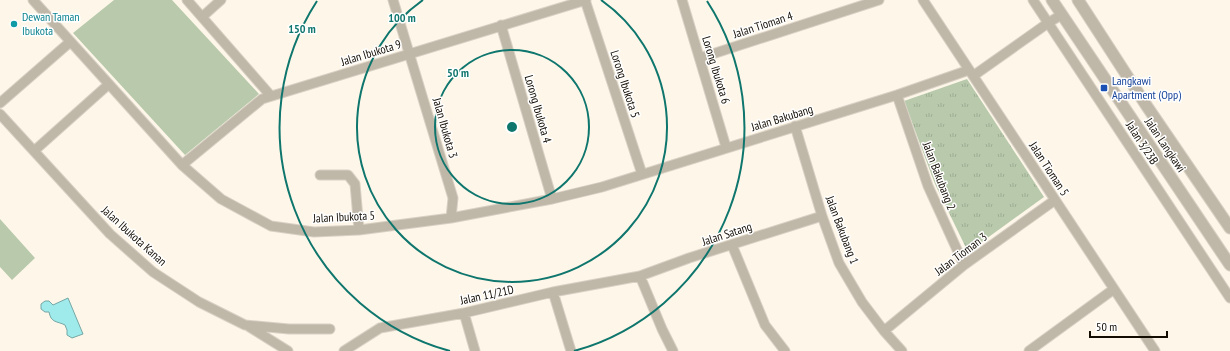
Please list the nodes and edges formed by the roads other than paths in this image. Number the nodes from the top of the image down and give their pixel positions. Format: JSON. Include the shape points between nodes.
{"nodes":[{"id":1,"x":33,"y":0,"type":"edge"},
{"id":2,"x":187,"y":0,"type":"edge"},
{"id":3,"x":221,"y":0,"type":"edge"},
{"id":4,"x":393,"y":0,"type":"edge"},
{"id":5,"x":586,"y":0,"type":"edge"},
{"id":6,"x":682,"y":0,"type":"edge"},
{"id":7,"x":879,"y":0,"type":"edge"},
{"id":8,"x":923,"y":0,"type":"edge"},
{"id":9,"x":1033,"y":0,"type":"edge"},
{"id":10,"x":1052,"y":0,"type":"edge"},
{"id":11,"x":1078,"y":0,"type":"edge"},
{"id":12,"x":1062,"y":15,"type":"junction"},
{"id":13,"x":202,"y":17,"type":"junction"},
{"id":14,"x":1048,"y":22,"type":"junction"},
{"id":15,"x":501,"y":25,"type":"junction"},
{"id":16,"x":70,"y":42,"type":"junction"},
{"id":17,"x":410,"y":54,"type":"junction"},
{"id":18,"x":700,"y":58,"type":"junction"},
{"id":19,"x":971,"y":73,"type":"junction"},
{"id":20,"x":109,"y":84,"type":"junction"},
{"id":21,"x":897,"y":95,"type":"junction"},
{"id":22,"x":271,"y":96,"type":"junction"},
{"id":23,"x":0,"y":103,"type":"edge"},
{"id":24,"x":0,"y":114,"type":"edge"},
{"id":25,"x":795,"y":126,"type":"junction"},
{"id":26,"x":726,"y":147,"type":"junction"},
{"id":27,"x":34,"y":151,"type":"junction"},
{"id":28,"x":182,"y":165,"type":"junction"},
{"id":29,"x":642,"y":174,"type":"junction"},
{"id":30,"x":320,"y":175,"type":"dead end"},
{"id":31,"x":602,"y":187,"type":"joint"},
{"id":32,"x":552,"y":199,"type":"junction"},
{"id":33,"x":1055,"y":200,"type":"junction"},
{"id":34,"x":822,"y":216,"type":"junction"},
{"id":35,"x":451,"y":218,"type":"junction"},
{"id":36,"x":1230,"y":228,"type":"edge"},
{"id":37,"x":359,"y":230,"type":"junction"},
{"id":38,"x":732,"y":245,"type":"junction"},
{"id":39,"x":1230,"y":264,"type":"edge"},
{"id":40,"x":964,"y":265,"type":"junction"},
{"id":41,"x":640,"y":276,"type":"junction"},
{"id":42,"x":1114,"y":289,"type":"junction"},
{"id":43,"x":552,"y":292,"type":"junction"},
{"id":44,"x":1230,"y":298,"type":"edge"},
{"id":45,"x":464,"y":313,"type":"junction"},
{"id":46,"x":245,"y":325,"type":"junction"},
{"id":47,"x":330,"y":329,"type":"dead end"},
{"id":48,"x":884,"y":331,"type":"junction"},
{"id":49,"x":288,"y":351,"type":"edge"},
{"id":50,"x":344,"y":351,"type":"edge"},
{"id":51,"x":475,"y":351,"type":"edge"},
{"id":52,"x":571,"y":351,"type":"edge"},
{"id":53,"x":673,"y":351,"type":"edge"},
{"id":54,"x":785,"y":351,"type":"edge"},
{"id":55,"x":902,"y":351,"type":"edge"},
{"id":56,"x":1029,"y":351,"type":"edge"},
{"id":57,"x":1155,"y":351,"type":"edge"}],
"edges":[{"from":1,"to":16,"type":"street","name":"Jalan Ibukota 5"},
{"from":2,"to":13,"type":"street"},
{"from":3,"to":13,"type":"street"},
{"from":4,"to":17,"type":"street","name":"Jalan Ibukota 3"},
{"from":5,"to":15,"type":"street","name":"Jalan Ibukota 9"},
{"from":5,"to":29,"type":"street","name":"Lorong Ibukota 5"},
{"from":6,"to":18,"type":"street","name":"Lorong Ibukota 6"},
{"from":7,"to":18,"type":"street","name":"Jalan Tioman 4"},
{"from":8,"to":19,"type":"street","name":"Jalan Tioman 5"},
{"from":9,"to":14,"type":"street","name":"Jalan 3/23B"},
{"from":10,"to":12,"type":"street","name":"Jalan Langkawi"},
{"from":11,"to":36,"type":"street","name":"Jalan Langkawi"},
{"from":12,"to":14,"type":"street","name":"Jalan Bakubang"},
{"from":12,"to":39,"type":"street","name":"Jalan Langkawi"},
{"from":13,"to":22,"type":"street"},
{"from":14,"to":19,"type":"street","name":"Jalan Bakubang"},
{"from":14,"to":44,"type":"street","name":"Jalan 3/23B"},
{"from":15,"to":17,"type":"street","name":"Jalan Ibukota 9"},
{"from":15,"to":32,"type":"street","name":"Lorong Ibukota 4"},
{"from":16,"to":20,"type":"street","name":"Jalan Ibukota 5"},
{"from":16,"to":23,"type":"street"},
{"from":17,"to":22,"type":"street","name":"Jalan Ibukota 9"},
{"from":17,"to":35,"type":"street","name":"Jalan Ibukota 3","via":[[453,198]]},
{"from":18,"to":26,"type":"street","name":"Lorong Ibukota 6"},
{"from":19,"to":21,"type":"street","name":"Jalan Bakubang"},
{"from":19,"to":33,"type":"street","name":"Jalan Tioman 5"},
{"from":20,"to":27,"type":"street"},
{"from":20,"to":28,"type":"street","name":"Jalan Ibukota 5"},
{"from":21,"to":25,"type":"street","name":"Jalan Bakubang"},
{"from":21,"to":40,"type":"street","name":"Jalan Bakubang 2","via":[[928,186]]},
{"from":22,"to":28,"type":"street","name":"Jalan Ibukota 9","via":[[262,99]]},
{"from":24,"to":27,"type":"street","name":"Jalan Ibukota Kanan"},
{"from":25,"to":26,"type":"street","name":"Jalan Bakubang"},
{"from":25,"to":34,"type":"street","name":"Jalan Bakubang 1"},
{"from":26,"to":29,"type":"street","name":"Jalan Bakubang"},
{"from":27,"to":46,"type":"street","name":"Jalan Ibukota Kanan","via":[[110,234],[153,272],[199,302]]},
{"from":28,"to":37,"type":"street","name":"Jalan Ibukota 5","via":[[221,199],[271,226],[314,232]]},
{"from":29,"to":31,"type":"street","name":"Jalan Bakubang"},
{"from":30,"to":37,"type":"street","via":[[348,175],[355,184]]},
{"from":31,"to":32,"type":"street","name":"Jalan Ibukota 5"},
{"from":32,"to":35,"type":"street","name":"Jalan Ibukota 5"},
{"from":33,"to":40,"type":"street","name":"Jalan Tioman 3"},
{"from":33,"to":42,"type":"street","name":"Jalan Tioman 5"},
{"from":34,"to":38,"type":"street","name":"Jalan Satang"},
{"from":34,"to":48,"type":"street","name":"Jalan Bakubang 1","via":[[839,263],[862,302]]},
{"from":35,"to":37,"type":"street","name":"Jalan Ibukota 5"},
{"from":38,"to":41,"type":"street","name":"Jalan Satang"},
{"from":38,"to":54,"type":"street","via":[[765,325]]},
{"from":40,"to":48,"type":"street","name":"Jalan Tioman 3"},
{"from":41,"to":43,"type":"street","name":"Jalan 11/21D"},
{"from":41,"to":53,"type":"street"},
{"from":42,"to":56,"type":"street"},
{"from":42,"to":57,"type":"street","name":"Jalan Tioman 5"},
{"from":43,"to":45,"type":"street","name":"Jalan 11/21D"},
{"from":43,"to":52,"type":"street"},
{"from":45,"to":50,"type":"street","name":"Jalan 11/21D","via":[[380,328]]},
{"from":45,"to":51,"type":"street"},
{"from":46,"to":47,"type":"street","name":"Jalan Ibukota Kanan"},
{"from":46,"to":49,"type":"street"},
{"from":48,"to":55,"type":"street","name":"Jalan Bakubang 1"}]}
